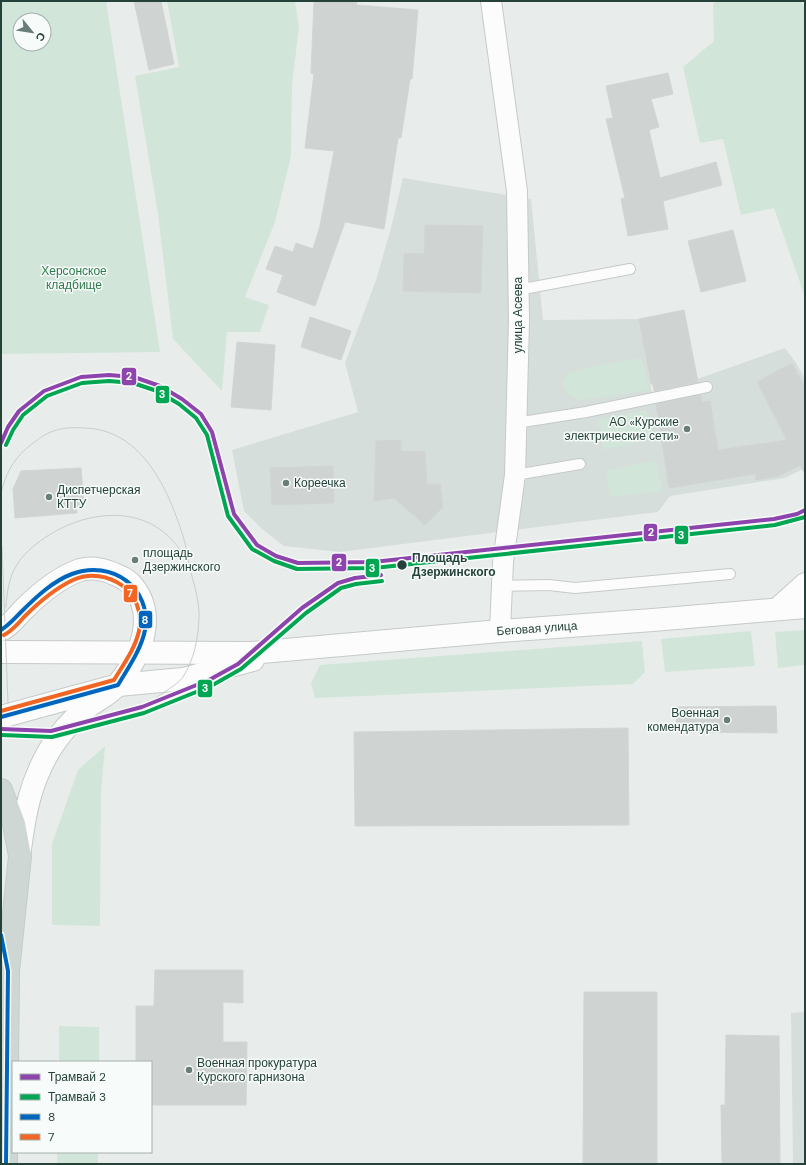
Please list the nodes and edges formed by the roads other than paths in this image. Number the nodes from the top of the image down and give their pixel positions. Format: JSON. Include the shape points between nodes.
{"nodes":[{"id":1,"x":491,"y":1,"type":"edge"},
{"id":2,"x":630,"y":269,"type":"dead end"},
{"id":3,"x":518,"y":290,"type":"junction"},
{"id":4,"x":707,"y":388,"type":"dead end"},
{"id":5,"x":516,"y":423,"type":"junction"},
{"id":6,"x":580,"y":464,"type":"dead end"},
{"id":7,"x":515,"y":474,"type":"junction"},
{"id":8,"x":730,"y":574,"type":"dead end"},
{"id":9,"x":805,"y":583,"type":"edge"},
{"id":10,"x":502,"y":586,"type":"junction"},
{"id":11,"x":805,"y":607,"type":"edge"},
{"id":12,"x":776,"y":609,"type":"junction"},
{"id":13,"x":1,"y":630,"type":"edge"},
{"id":14,"x":500,"y":631,"type":"junction"},
{"id":15,"x":299,"y":650,"type":"junction"},
{"id":16,"x":1,"y":652,"type":"edge"},
{"id":17,"x":138,"y":652,"type":"junction"},
{"id":18,"x":118,"y":685,"type":"junction"},
{"id":19,"x":1,"y":718,"type":"edge"},
{"id":20,"x":1,"y":790,"type":"edge"},
{"id":21,"x":20,"y":856,"type":"junction"},
{"id":22,"x":1,"y":935,"type":"edge"},
{"id":23,"x":8,"y":971,"type":"junction"},
{"id":24,"x":6,"y":1164,"type":"edge"}],
"edges":[{"from":1,"to":3,"type":"street","name":"улица Асеева","via":[[517,191]]},
{"from":2,"to":3,"type":"lane"},
{"from":3,"to":5,"type":"street","name":"улица Асеева"},
{"from":4,"to":5,"type":"lane"},
{"from":5,"to":7,"type":"street","name":"улица Асеева"},
{"from":6,"to":7,"type":"lane"},
{"from":7,"to":10,"type":"street","name":"улица Асеева"},
{"from":8,"to":10,"type":"lane","via":[[574,588],[549,585]]},
{"from":9,"to":12,"type":"street"},
{"from":10,"to":14,"type":"street","name":"улица Асеева"},
{"from":11,"to":12,"type":"street","name":"Беговая улица"},
{"from":12,"to":14,"type":"street","name":"Беговая улица"},
{"from":13,"to":17,"type":"street","via":[[6,628],[24,608],[63,579],[80,570],[95,568],[112,572],[127,580],[142,602],[146,621]]},
{"from":14,"to":15,"type":"street","name":"Беговая улица"},
{"from":15,"to":17,"type":"street","via":[[252,653]]},
{"from":15,"to":18,"type":"street","via":[[183,679]]},
{"from":16,"to":17,"type":"street"},
{"from":17,"to":18,"type":"street"},
{"from":18,"to":19,"type":"street"},
{"from":18,"to":21,"type":"street","via":[[84,709],[50,749],[28,798]]},
{"from":20,"to":21,"type":"main road","via":[[14,824]]},
{"from":21,"to":23,"type":"main road"},
{"from":22,"to":23,"type":"main road"},
{"from":23,"to":24,"type":"main road"}]}
